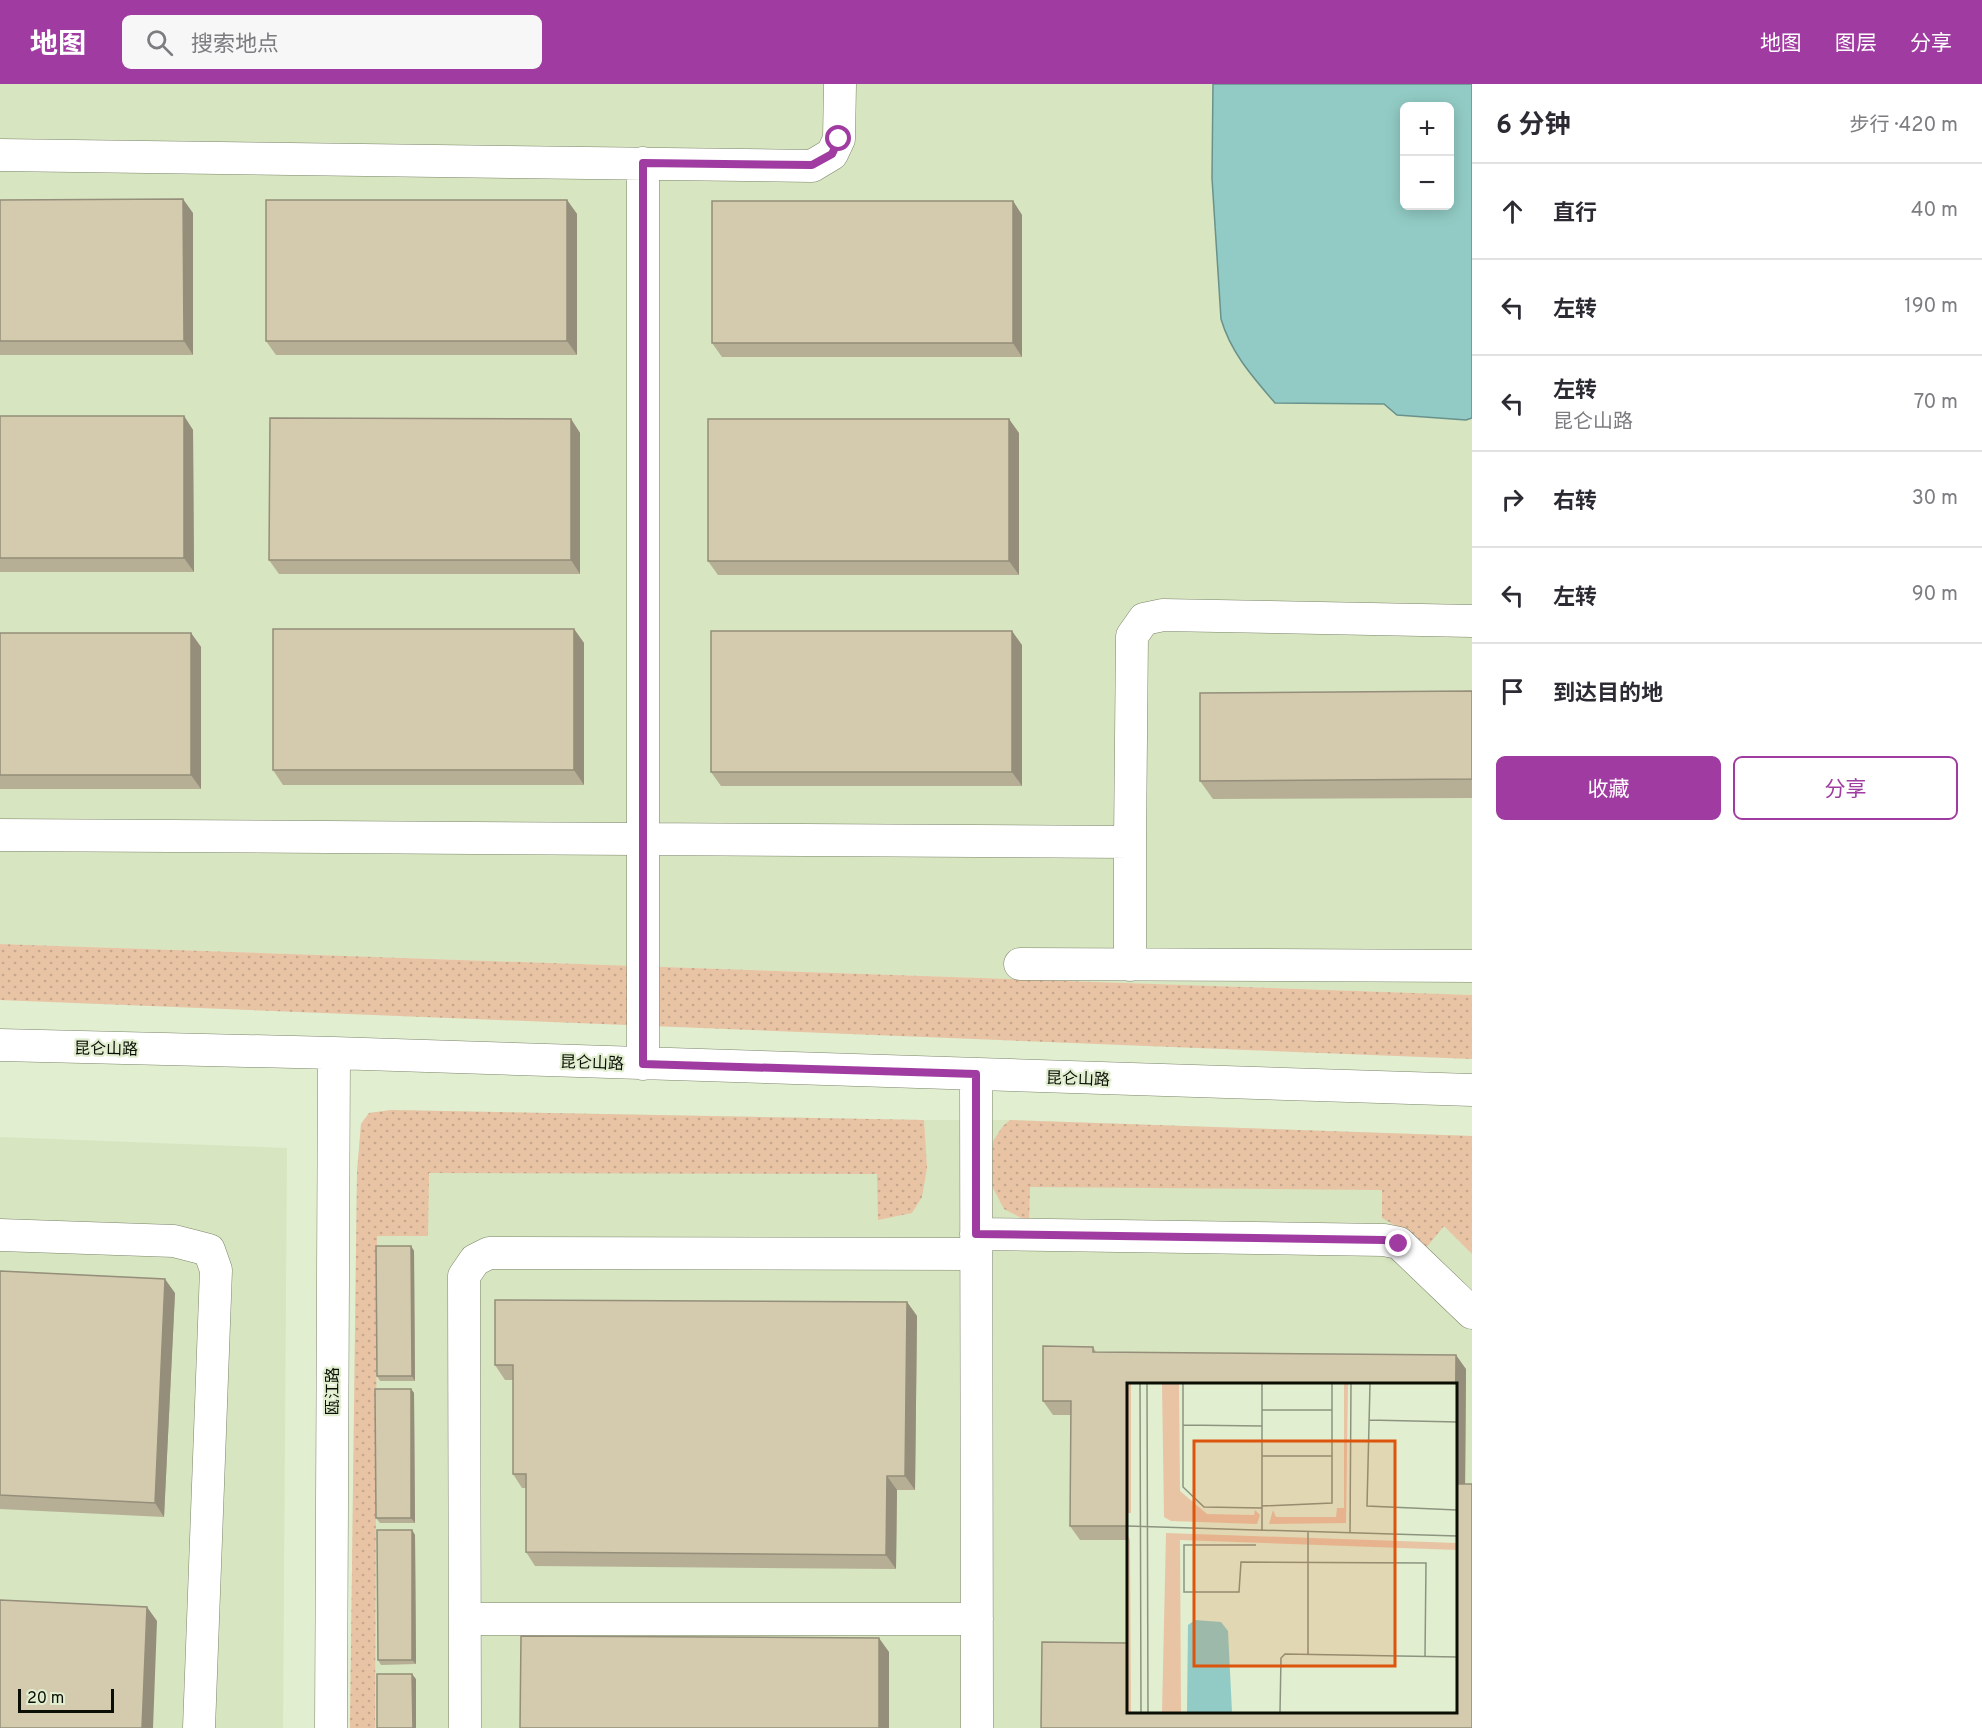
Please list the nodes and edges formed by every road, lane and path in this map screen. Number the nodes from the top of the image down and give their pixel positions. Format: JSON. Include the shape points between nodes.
{"nodes":[{"id":1,"x":840,"y":84,"type":"edge"},
{"id":2,"x":0,"y":155,"type":"edge"},
{"id":3,"x":643,"y":163,"type":"junction"},
{"id":4,"x":1472,"y":621,"type":"edge"},
{"id":5,"x":0,"y":835,"type":"edge"},
{"id":6,"x":643,"y":840,"type":"junction"},
{"id":7,"x":1130,"y":842,"type":"junction"},
{"id":8,"x":1020,"y":964,"type":"dead end"},
{"id":9,"x":1131,"y":965,"type":"junction"},
{"id":10,"x":1472,"y":966,"type":"edge"},
{"id":11,"x":0,"y":1045,"type":"edge"},
{"id":12,"x":334,"y":1053,"type":"junction"},
{"id":13,"x":643,"y":1064,"type":"junction"},
{"id":14,"x":976,"y":1074,"type":"junction"},
{"id":15,"x":1472,"y":1090,"type":"edge"},
{"id":16,"x":0,"y":1234,"type":"edge"},
{"id":17,"x":976,"y":1244,"type":"junction"},
{"id":18,"x":1472,"y":1312,"type":"edge"},
{"id":19,"x":465,"y":1619,"type":"junction"},
{"id":20,"x":977,"y":1619,"type":"junction"},
{"id":21,"x":199,"y":1728,"type":"edge"},
{"id":22,"x":331,"y":1728,"type":"edge"},
{"id":23,"x":465,"y":1728,"type":"edge"},
{"id":24,"x":977,"y":1728,"type":"edge"}],
"edges":[{"from":1,"to":3,"type":"street","via":[[839,139],[832,154],[812,165]]},
{"from":2,"to":3,"type":"street"},
{"from":3,"to":6,"type":"street"},
{"from":4,"to":7,"type":"street","via":[[1163,615],[1144,619],[1132,636]]},
{"from":5,"to":6,"type":"street"},
{"from":6,"to":7,"type":"street"},
{"from":6,"to":13,"type":"street"},
{"from":7,"to":9,"type":"street"},
{"from":8,"to":9,"type":"street"},
{"from":9,"to":10,"type":"street"},
{"from":11,"to":12,"type":"street","name":"昆仑山路"},
{"from":12,"to":13,"type":"street","name":"昆仑山路"},
{"from":12,"to":22,"type":"street","name":"瓯江路"},
{"from":13,"to":14,"type":"street","name":"昆仑山路"},
{"from":14,"to":15,"type":"street","name":"昆仑山路"},
{"from":14,"to":17,"type":"street"},
{"from":16,"to":21,"type":"street","via":[[174,1241],[209,1250],[216,1270]]},
{"from":17,"to":18,"type":"street","via":[[1384,1240],[1399,1244]]},
{"from":17,"to":19,"type":"street","via":[[489,1253],[475,1260],[464,1276]]},
{"from":17,"to":20,"type":"street"},
{"from":19,"to":20,"type":"street"},
{"from":19,"to":23,"type":"street"},
{"from":20,"to":24,"type":"street"}]}
